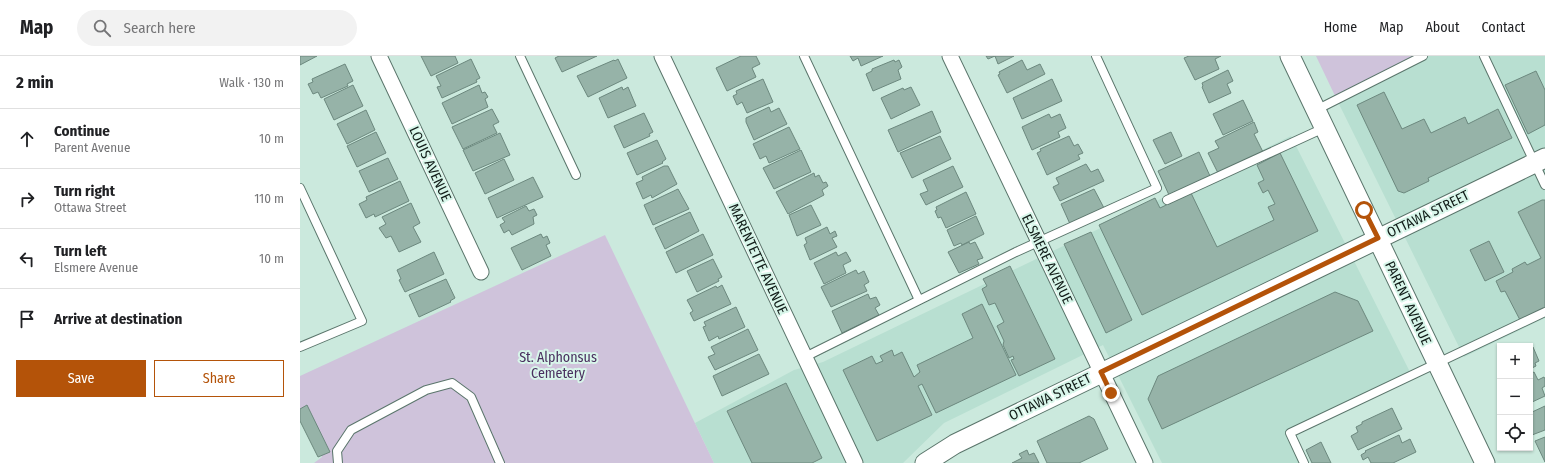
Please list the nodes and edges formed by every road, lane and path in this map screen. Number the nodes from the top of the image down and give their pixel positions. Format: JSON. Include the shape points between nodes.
{"nodes":[{"id":1,"x":379,"y":56,"type":"edge"},
{"id":2,"x":520,"y":56,"type":"edge"},
{"id":3,"x":662,"y":56,"type":"edge"},
{"id":4,"x":804,"y":56,"type":"edge"},
{"id":5,"x":950,"y":56,"type":"edge"},
{"id":6,"x":1096,"y":56,"type":"edge"},
{"id":7,"x":1290,"y":56,"type":"edge"},
{"id":8,"x":1423,"y":56,"type":"edge"},
{"id":9,"x":1484,"y":56,"type":"edge"},
{"id":10,"x":1316,"y":110,"type":"junction"},
{"id":11,"x":1325,"y":128,"type":"junction"},
{"id":12,"x":1540,"y":161,"type":"edge"},
{"id":13,"x":576,"y":175,"type":"dead end"},
{"id":14,"x":1545,"y":185,"type":"edge"},
{"id":15,"x":300,"y":188,"type":"edge"},
{"id":16,"x":1167,"y":200,"type":"dead end"},
{"id":17,"x":1378,"y":238,"type":"junction"},
{"id":18,"x":1039,"y":242,"type":"junction"},
{"id":19,"x":481,"y":272,"type":"dead end"},
{"id":20,"x":919,"y":300,"type":"junction"},
{"id":21,"x":1545,"y":312,"type":"edge"},
{"id":22,"x":300,"y":346,"type":"edge"},
{"id":23,"x":805,"y":357,"type":"junction"},
{"id":24,"x":1437,"y":362,"type":"junction"},
{"id":25,"x":1101,"y":372,"type":"junction"},
{"id":26,"x":338,"y":463,"type":"edge"},
{"id":27,"x":500,"y":463,"type":"edge"},
{"id":28,"x":855,"y":463,"type":"edge"},
{"id":29,"x":925,"y":463,"type":"edge"},
{"id":30,"x":1145,"y":463,"type":"edge"},
{"id":31,"x":1304,"y":463,"type":"edge"},
{"id":32,"x":1485,"y":463,"type":"edge"}],
"edges":[{"from":1,"to":19,"type":"street","name":"LOUIS AVENUE"},
{"from":2,"to":13,"type":"lane"},
{"from":3,"to":23,"type":"street","name":"MARENTETTE AVENUE"},
{"from":4,"to":20,"type":"lane"},
{"from":5,"to":18,"type":"street","name":"ELSMERE AVENUE"},
{"from":6,"to":18,"type":"lane","via":[[1157,188]]},
{"from":7,"to":10,"type":"street","name":"PARENT AVENUE"},
{"from":8,"to":10,"type":"lane"},
{"from":9,"to":12,"type":"lane"},
{"from":10,"to":11,"type":"street","name":"PARENT AVENUE"},
{"from":11,"to":16,"type":"lane"},
{"from":11,"to":17,"type":"street","name":"PARENT AVENUE"},
{"from":12,"to":14,"type":"lane"},
{"from":12,"to":17,"type":"street","name":"OTTAWA STREET"},
{"from":15,"to":22,"type":"lane","via":[[362,321]]},
{"from":17,"to":24,"type":"street","name":"PARENT AVENUE"},
{"from":17,"to":25,"type":"street","name":"OTTAWA STREET"},
{"from":18,"to":20,"type":"lane"},
{"from":18,"to":25,"type":"street","name":"ELSMERE AVENUE"},
{"from":20,"to":23,"type":"lane"},
{"from":21,"to":24,"type":"lane"},
{"from":23,"to":28,"type":"street","name":"MARENTETTE AVENUE"},
{"from":24,"to":31,"type":"lane","via":[[1290,432]]},
{"from":24,"to":32,"type":"street","name":"PARENT AVENUE"},
{"from":25,"to":29,"type":"street","name":"OTTAWA STREET","via":[[955,444]]},
{"from":25,"to":30,"type":"street","name":"ELSMERE AVENUE"},
{"from":26,"to":27,"type":"lane","via":[[337,451],[351,430],[426,390],[452,383],[471,397]]}]}
